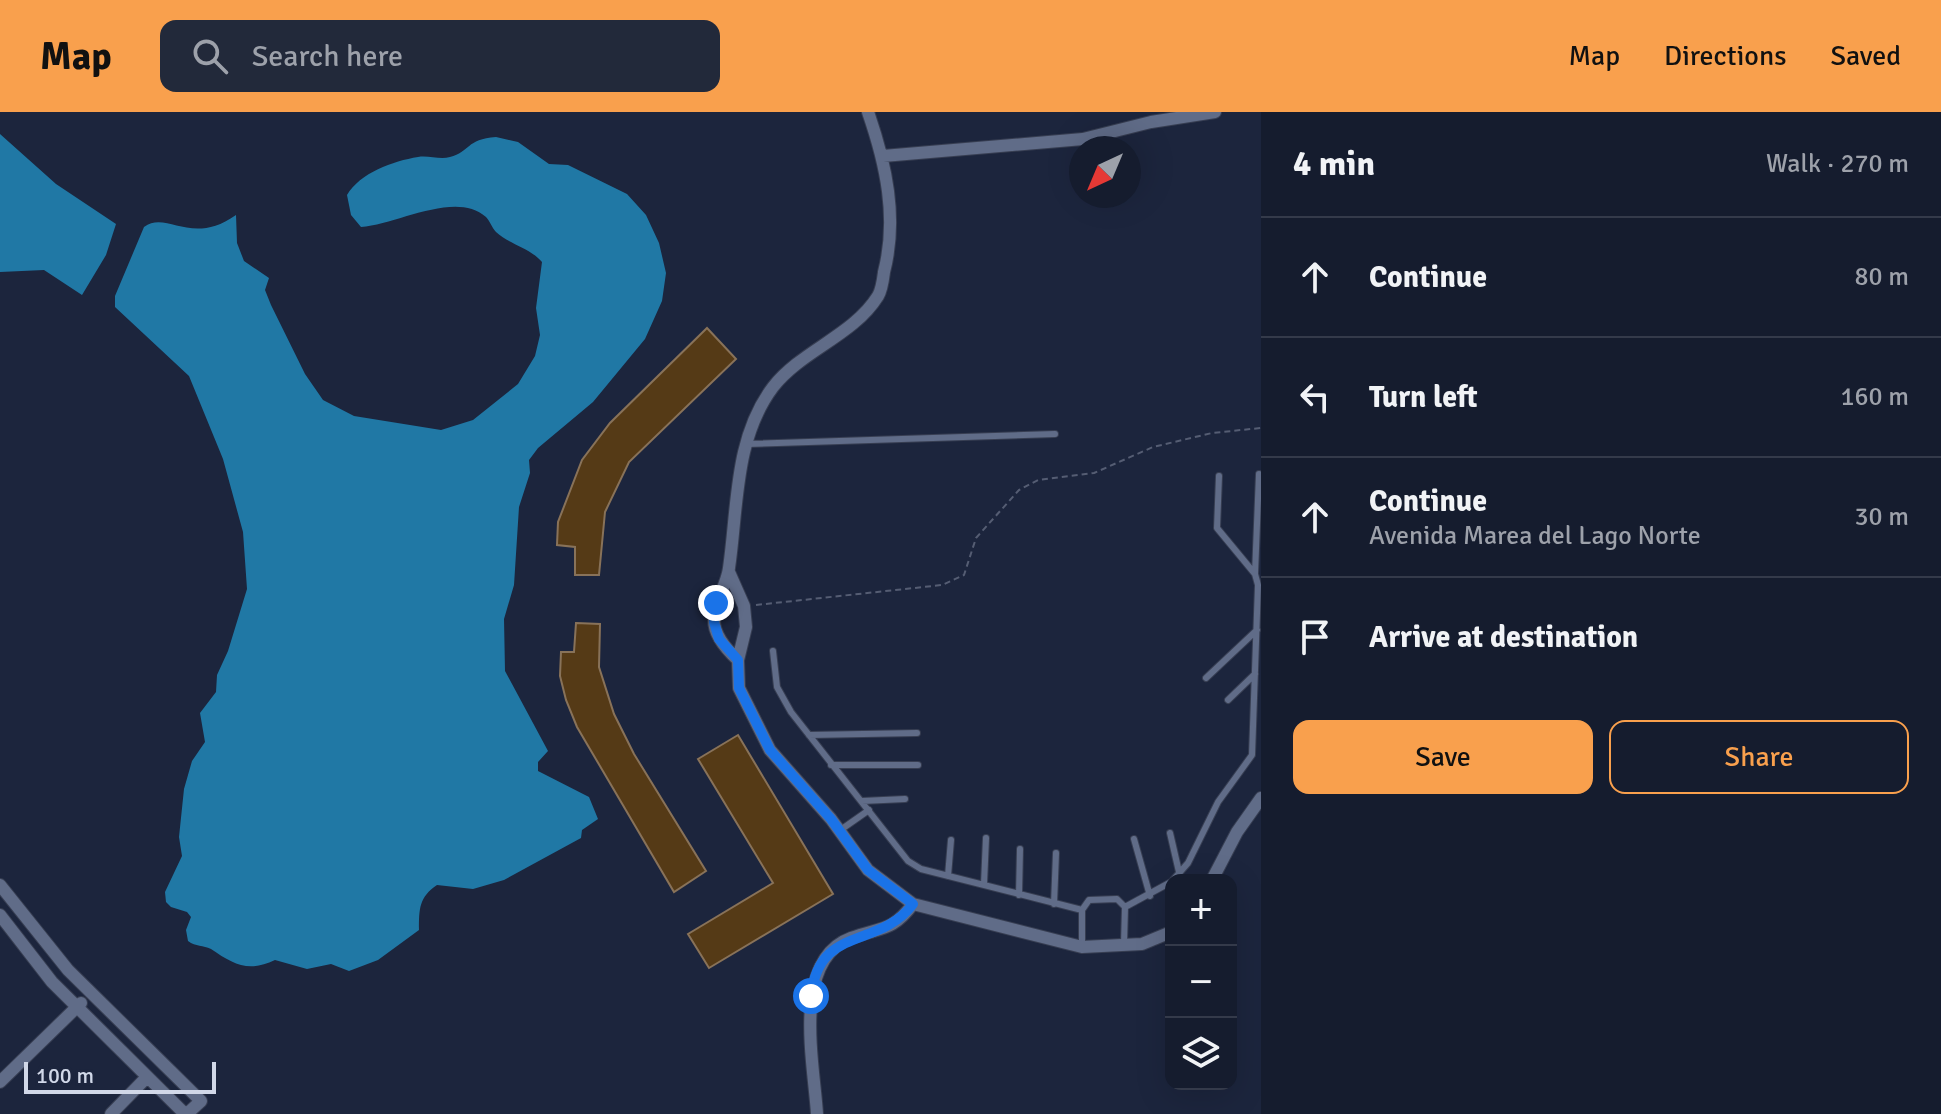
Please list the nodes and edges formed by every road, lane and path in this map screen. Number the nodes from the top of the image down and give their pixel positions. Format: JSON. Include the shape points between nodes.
{"nodes":[{"id":1,"x":868,"y":112,"type":"edge"},
{"id":2,"x":1215,"y":112,"type":"edge"},
{"id":3,"x":883,"y":156,"type":"junction"},
{"id":4,"x":1261,"y":428,"type":"edge"},
{"id":5,"x":1055,"y":434,"type":"dead end"},
{"id":6,"x":746,"y":444,"type":"junction"},
{"id":7,"x":1259,"y":474,"type":"dead end"},
{"id":8,"x":1219,"y":476,"type":"dead end"},
{"id":9,"x":729,"y":572,"type":"junction"},
{"id":10,"x":1255,"y":574,"type":"junction"},
{"id":11,"x":744,"y":606,"type":"junction"},
{"id":12,"x":1259,"y":619,"type":"edge"},
{"id":13,"x":1257,"y":630,"type":"junction"},
{"id":14,"x":773,"y":651,"type":"dead end"},
{"id":15,"x":738,"y":660,"type":"junction"},
{"id":16,"x":1255,"y":674,"type":"junction"},
{"id":17,"x":1206,"y":678,"type":"dead end"},
{"id":18,"x":1228,"y":700,"type":"dead end"},
{"id":19,"x":917,"y":733,"type":"dead end"},
{"id":20,"x":809,"y":735,"type":"junction"},
{"id":21,"x":831,"y":765,"type":"junction"},
{"id":22,"x":918,"y":765,"type":"dead end"},
{"id":23,"x":1261,"y":798,"type":"edge"},
{"id":24,"x":905,"y":799,"type":"dead end"},
{"id":25,"x":862,"y":801,"type":"junction"},
{"id":26,"x":869,"y":810,"type":"junction"},
{"id":27,"x":839,"y":831,"type":"junction"},
{"id":28,"x":1170,"y":833,"type":"dead end"},
{"id":29,"x":986,"y":838,"type":"dead end"},
{"id":30,"x":1134,"y":839,"type":"dead end"},
{"id":31,"x":951,"y":840,"type":"dead end"},
{"id":32,"x":1020,"y":849,"type":"dead end"},
{"id":33,"x":1056,"y":853,"type":"dead end"},
{"id":34,"x":1179,"y":872,"type":"joint"},
{"id":35,"x":1215,"y":874,"type":"edge"},
{"id":36,"x":948,"y":876,"type":"junction"},
{"id":37,"x":984,"y":884,"type":"junction"},
{"id":38,"x":0,"y":885,"type":"edge"},
{"id":39,"x":1165,"y":886,"type":"edge"},
{"id":40,"x":1019,"y":895,"type":"junction"},
{"id":41,"x":1150,"y":896,"type":"junction"},
{"id":42,"x":913,"y":904,"type":"junction"},
{"id":43,"x":1054,"y":904,"type":"junction"},
{"id":44,"x":1125,"y":907,"type":"junction"},
{"id":45,"x":1082,"y":910,"type":"junction"},
{"id":46,"x":0,"y":915,"type":"edge"},
{"id":47,"x":1165,"y":934,"type":"edge"},
{"id":48,"x":1082,"y":947,"type":"junction"},
{"id":49,"x":1124,"y":947,"type":"junction"},
{"id":50,"x":92,"y":993,"type":"junction"},
{"id":51,"x":77,"y":1007,"type":"junction"},
{"id":52,"x":147,"y":1077,"type":"junction"},
{"id":53,"x":0,"y":1082,"type":"edge"},
{"id":54,"x":111,"y":1114,"type":"edge"},
{"id":55,"x":186,"y":1114,"type":"edge"},
{"id":56,"x":817,"y":1114,"type":"edge"}],
"edges":[{"from":1,"to":3,"type":"street"},
{"from":2,"to":3,"type":"street","via":[[1083,139]]},
{"from":3,"to":6,"type":"street","via":[[893,239],[879,295],[850,326],[800,359],[776,384],[756,410]]},
{"from":4,"to":11,"type":"path","via":[[1212,433],[1153,447],[1094,473],[1038,480],[1019,490],[976,538],[964,575],[942,585]]},
{"from":5,"to":6,"type":"lane"},
{"from":6,"to":9,"type":"street"},
{"from":7,"to":10,"type":"lane"},
{"from":8,"to":10,"type":"lane","via":[[1217,528]]},
{"from":9,"to":11,"type":"street"},
{"from":9,"to":15,"type":"street","via":[[714,622],[719,639]]},
{"from":10,"to":12,"type":"lane"},
{"from":11,"to":15,"type":"street","via":[[746,627]]},
{"from":12,"to":13,"type":"lane"},
{"from":13,"to":16,"type":"lane"},
{"from":13,"to":17,"type":"lane"},
{"from":14,"to":20,"type":"lane","via":[[777,687]]},
{"from":15,"to":27,"type":"street","via":[[739,688],[770,750]]},
{"from":16,"to":18,"type":"lane"},
{"from":16,"to":34,"type":"lane","via":[[1252,755]]},
{"from":19,"to":20,"type":"lane"},
{"from":20,"to":21,"type":"lane"},
{"from":21,"to":22,"type":"lane"},
{"from":21,"to":25,"type":"lane"},
{"from":23,"to":35,"type":"street"},
{"from":24,"to":25,"type":"lane"},
{"from":25,"to":26,"type":"lane"},
{"from":26,"to":27,"type":"lane"},
{"from":26,"to":36,"type":"lane","via":[[908,861]]},
{"from":27,"to":42,"type":"street","via":[[868,870]]},
{"from":28,"to":34,"type":"lane"},
{"from":29,"to":37,"type":"lane"},
{"from":30,"to":41,"type":"lane"},
{"from":31,"to":36,"type":"lane"},
{"from":32,"to":40,"type":"lane"},
{"from":33,"to":43,"type":"lane"},
{"from":36,"to":37,"type":"lane"},
{"from":37,"to":40,"type":"lane"},
{"from":38,"to":50,"type":"street","via":[[31,929]]},
{"from":39,"to":41,"type":"lane"},
{"from":40,"to":43,"type":"lane"},
{"from":41,"to":44,"type":"lane"},
{"from":42,"to":48,"type":"street"},
{"from":42,"to":56,"type":"street","via":[[900,921],[837,947],[814,976]]},
{"from":43,"to":45,"type":"lane"},
{"from":44,"to":45,"type":"lane","via":[[1117,899],[1102,898],[1089,900]]},
{"from":44,"to":49,"type":"lane"},
{"from":45,"to":48,"type":"lane"},
{"from":46,"to":51,"type":"street"},
{"from":47,"to":49,"type":"street"},
{"from":48,"to":49,"type":"street"},
{"from":50,"to":51,"type":"street"},
{"from":50,"to":55,"type":"street","via":[[201,1101]]},
{"from":51,"to":52,"type":"street"},
{"from":51,"to":53,"type":"street"},
{"from":52,"to":54,"type":"street"},
{"from":52,"to":55,"type":"street"}]}
